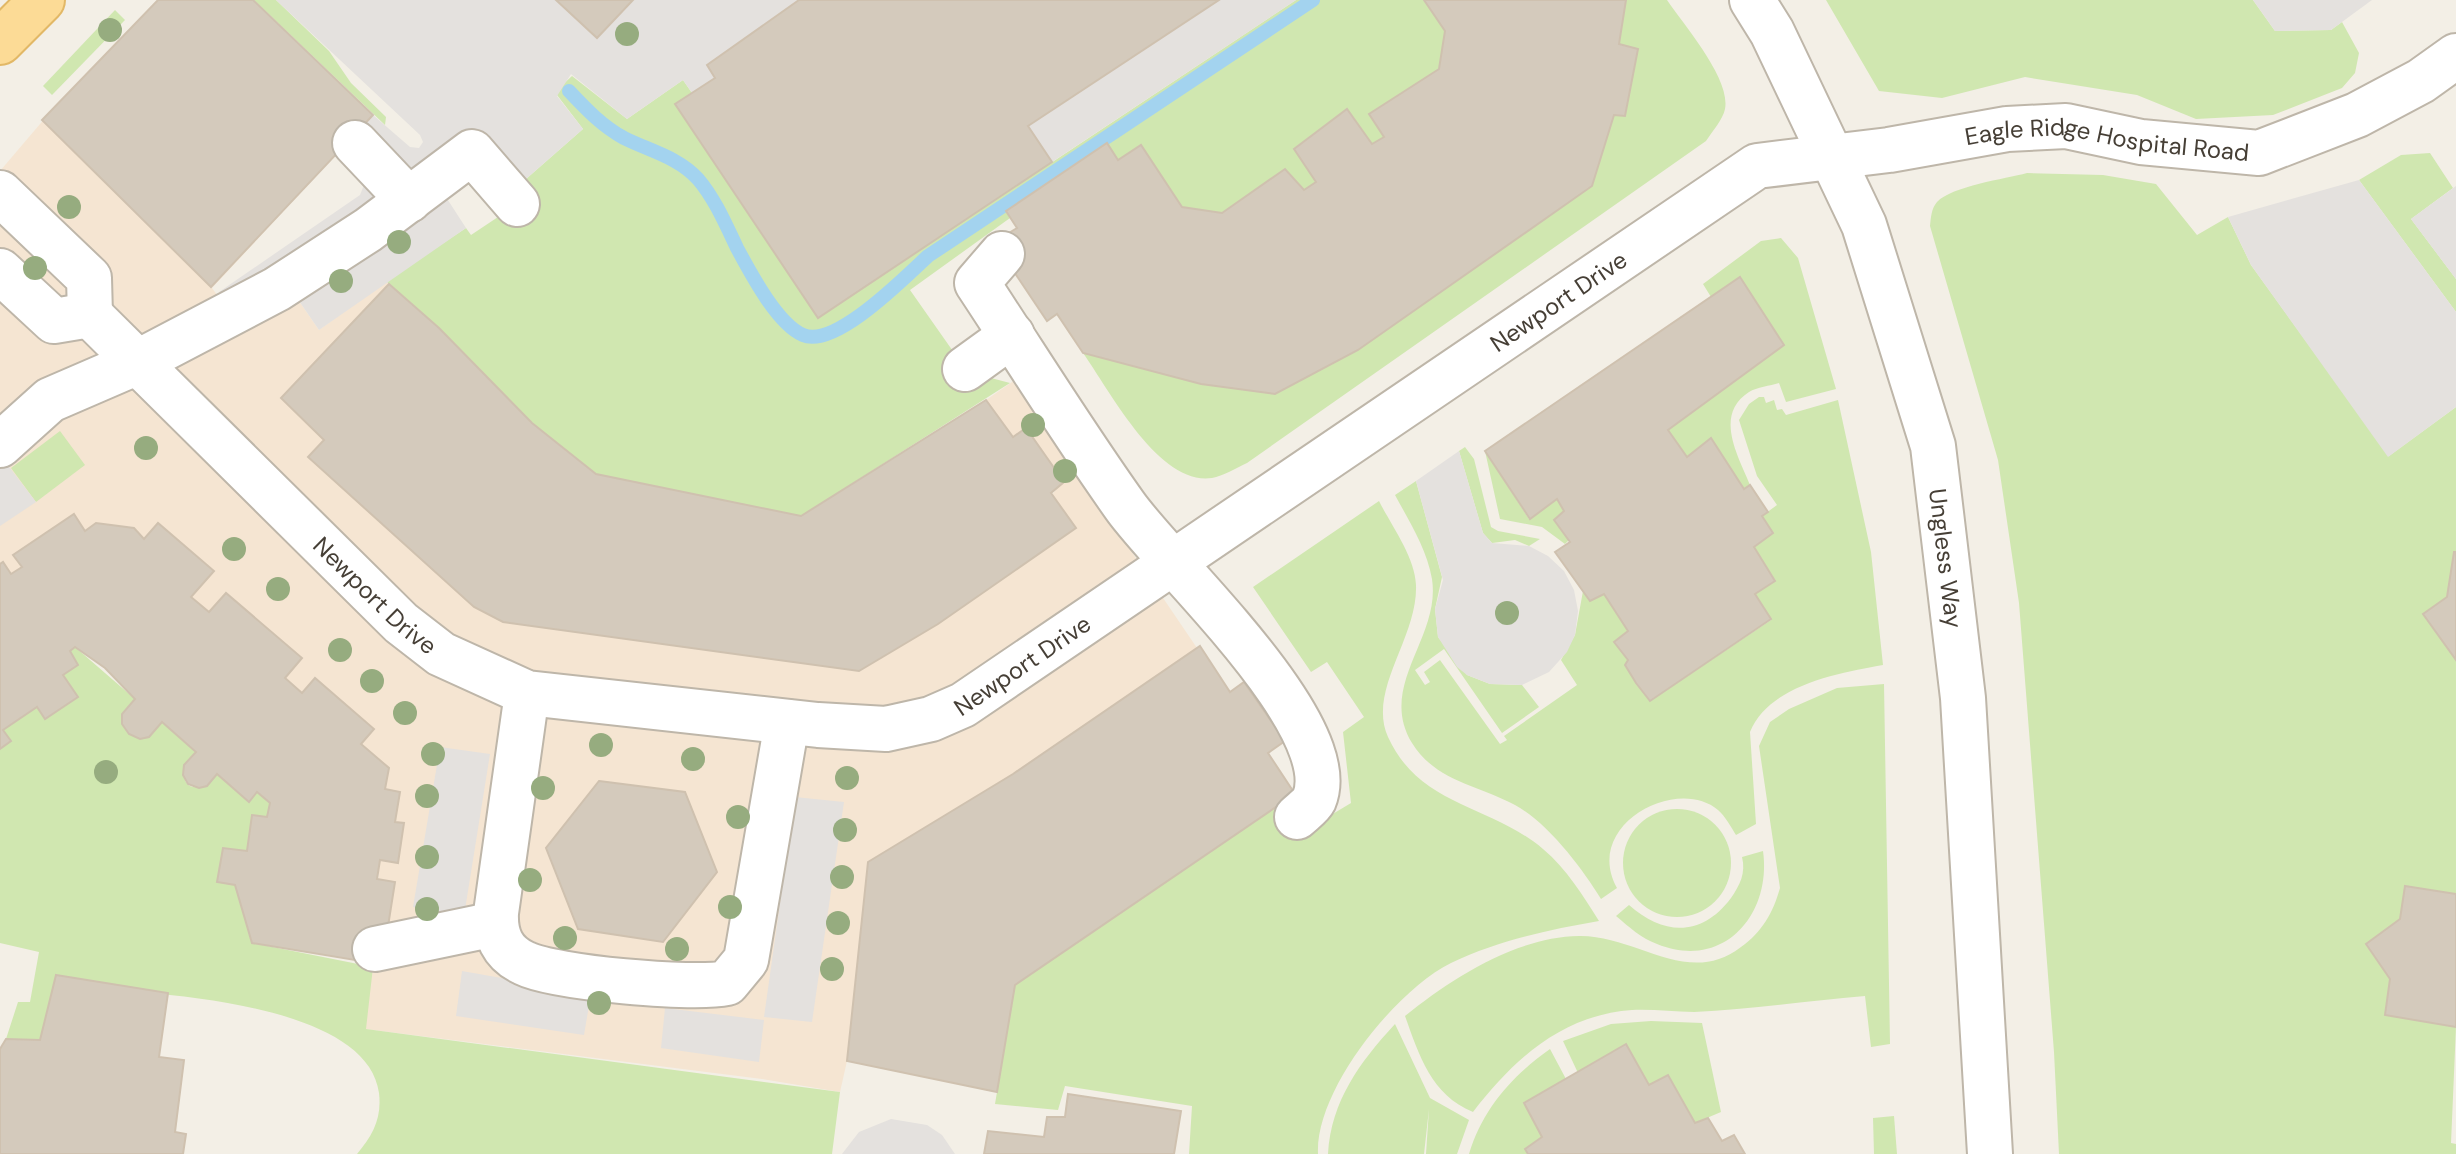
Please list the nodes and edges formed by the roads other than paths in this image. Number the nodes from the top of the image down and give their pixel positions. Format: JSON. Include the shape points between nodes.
{"nodes":[{"id":1,"x":42,"y":0,"type":"edge"},
{"id":2,"x":1752,"y":0,"type":"edge"},
{"id":3,"x":0,"y":42,"type":"edge"},
{"id":4,"x":2456,"y":56,"type":"edge"},
{"id":5,"x":355,"y":143,"type":"dead end"},
{"id":6,"x":1832,"y":157,"type":"junction"},
{"id":7,"x":0,"y":193,"type":"edge"},
{"id":8,"x":409,"y":200,"type":"junction"},
{"id":9,"x":517,"y":204,"type":"dead end"},
{"id":10,"x":1002,"y":254,"type":"dead end"},
{"id":11,"x":0,"y":271,"type":"edge"},
{"id":12,"x":90,"y":315,"type":"junction"},
{"id":13,"x":1012,"y":335,"type":"junction"},
{"id":14,"x":138,"y":362,"type":"junction"},
{"id":15,"x":965,"y":369,"type":"dead end"},
{"id":16,"x":0,"y":445,"type":"edge"},
{"id":17,"x":1175,"y":561,"type":"junction"},
{"id":18,"x":527,"y":693,"type":"junction"},
{"id":19,"x":787,"y":722,"type":"junction"},
{"id":20,"x":1297,"y":817,"type":"dead end"},
{"id":21,"x":495,"y":924,"type":"junction"},
{"id":22,"x":375,"y":949,"type":"dead end"},
{"id":23,"x":1990,"y":1154,"type":"edge"}],
"edges":[{"from":1,"to":3,"type":"main road"},
{"from":2,"to":6,"type":"street","name":"Ungless Way"},
{"from":4,"to":6,"type":"street","name":"Eagle Ridge Hospital Road","via":[[2357,115],[2259,153],[2141,142],[2066,126],[2007,129]]},
{"from":5,"to":8,"type":"street"},
{"from":6,"to":17,"type":"street","name":"Newport Drive","via":[[1757,166],[1737,178]]},
{"from":6,"to":23,"type":"street","name":"Ungless Way","via":[[1864,225],[1933,446],[1963,698]]},
{"from":7,"to":12,"type":"street","via":[[89,278]]},
{"from":8,"to":9,"type":"street","via":[[472,152]]},
{"from":8,"to":14,"type":"street","via":[[277,289]]},
{"from":10,"to":13,"type":"street","via":[[977,283]]},
{"from":11,"to":12,"type":"street","via":[[54,321]]},
{"from":12,"to":14,"type":"street","name":"Newport Drive"},
{"from":13,"to":15,"type":"street"},
{"from":13,"to":17,"type":"street","via":[[1127,509]]},
{"from":14,"to":16,"type":"street","via":[[50,400]]},
{"from":14,"to":18,"type":"street","name":"Newport Drive","via":[[401,623],[441,654]]},
{"from":17,"to":19,"type":"street","name":"Newport Drive","via":[[963,705],[931,719],[886,729]]},
{"from":17,"to":20,"type":"street","via":[[1246,646],[1304,732],[1316,766],[1316,788],[1313,801]]},
{"from":18,"to":19,"type":"street","name":"Newport Drive"},
{"from":18,"to":21,"type":"street"},
{"from":19,"to":21,"type":"street","via":[[746,960],[727,983],[689,987],[539,968],[510,954],[498,939]]},
{"from":21,"to":22,"type":"street"}]}
